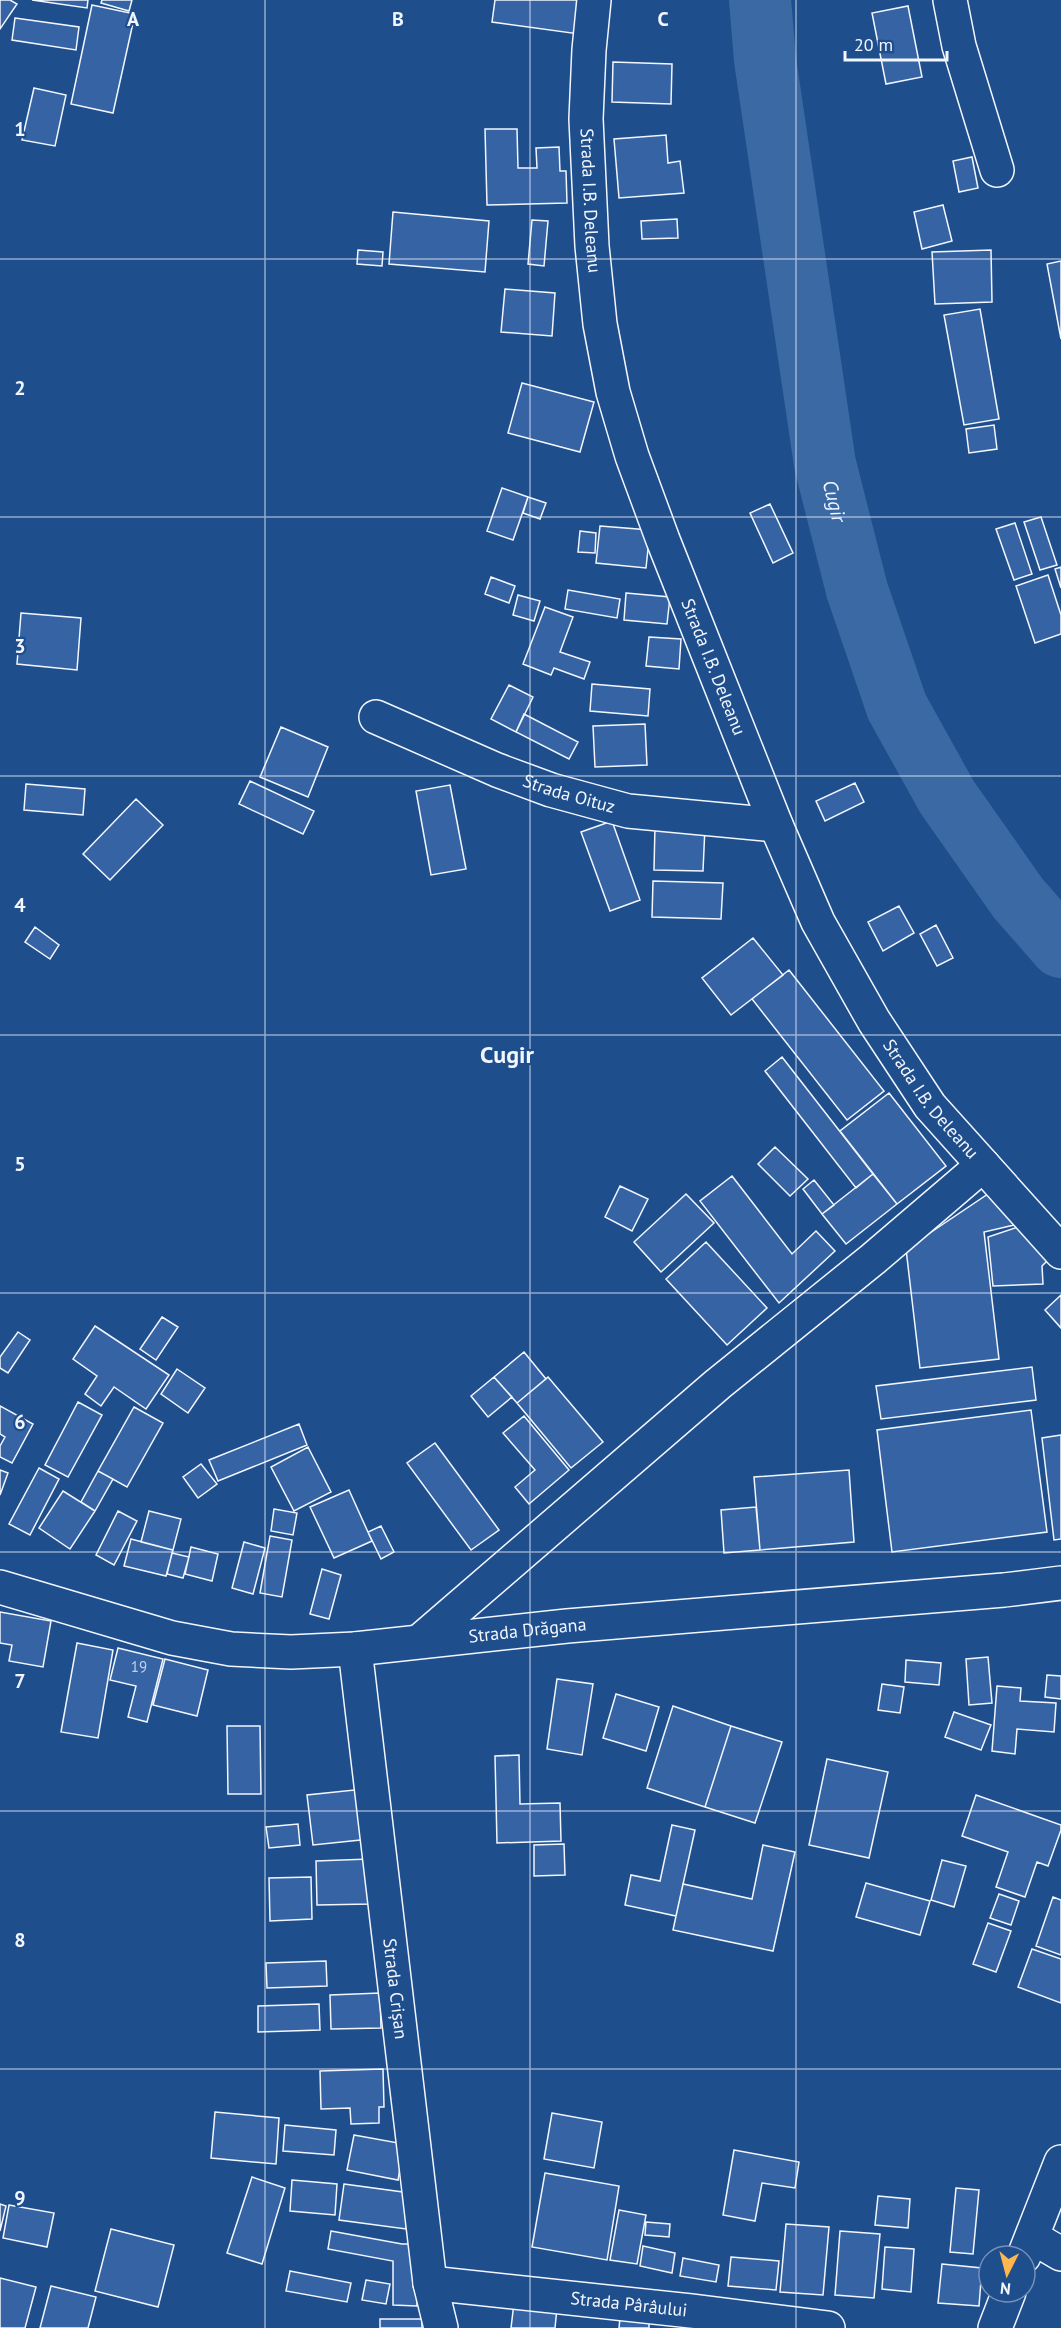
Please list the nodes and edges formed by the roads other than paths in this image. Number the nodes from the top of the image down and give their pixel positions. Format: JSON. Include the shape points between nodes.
{"nodes":[{"id":1,"x":594,"y":0,"type":"edge"},
{"id":2,"x":950,"y":0,"type":"edge"},
{"id":3,"x":997,"y":170,"type":"dead end"},
{"id":4,"x":376,"y":717,"type":"dead end"},
{"id":5,"x":776,"y":825,"type":"junction"},
{"id":6,"x":983,"y":1165,"type":"junction"},
{"id":7,"x":1061,"y":1252,"type":"edge"},
{"id":8,"x":1061,"y":1582,"type":"edge"},
{"id":9,"x":0,"y":1587,"type":"edge"},
{"id":10,"x":420,"y":1641,"type":"junction"},
{"id":11,"x":355,"y":1649,"type":"junction"},
{"id":12,"x":1061,"y":2162,"type":"edge"},
{"id":13,"x":1029,"y":2244,"type":"edge"},
{"id":14,"x":1037,"y":2248,"type":"edge"},
{"id":15,"x":1061,"y":2254,"type":"edge"},
{"id":16,"x":430,"y":2283,"type":"junction"},
{"id":17,"x":1004,"y":2304,"type":"edge"},
{"id":18,"x":441,"y":2328,"type":"edge"},
{"id":19,"x":828,"y":2328,"type":"edge"},
{"id":20,"x":995,"y":2328,"type":"edge"}],
"edges":[{"from":1,"to":5,"type":"street","name":"Strada I.B. Deleanu","via":[[587,131],[592,246],[600,324],[613,392],[663,540]]},
{"from":2,"to":3,"type":"street","via":[[959,46]]},
{"from":4,"to":5,"type":"street","name":"Strada Oituz","via":[[497,770],[628,811]]},
{"from":5,"to":6,"type":"street","name":"Strada I.B. Deleanu","via":[[818,922],[874,1021],[930,1106]]},
{"from":6,"to":7,"type":"street","name":"Strada I.B. Deleanu"},
{"from":6,"to":10,"type":"street","via":[[718,1384]]},
{"from":8,"to":10,"type":"street","name":"Strada Drăgana"},
{"from":9,"to":11,"type":"street","name":"Strada Drăgana","via":[[172,1638],[231,1649]]},
{"from":10,"to":11,"type":"street","name":"Strada Drăgana"},
{"from":11,"to":16,"type":"street","name":"Strada Crișan"},
{"from":12,"to":13,"type":"street"},
{"from":14,"to":15,"type":"street"},
{"from":16,"to":18,"type":"street","name":"Strada Crișan"},
{"from":16,"to":19,"type":"street","name":"Strada Pârâului"},
{"from":17,"to":20,"type":"street"}]}
